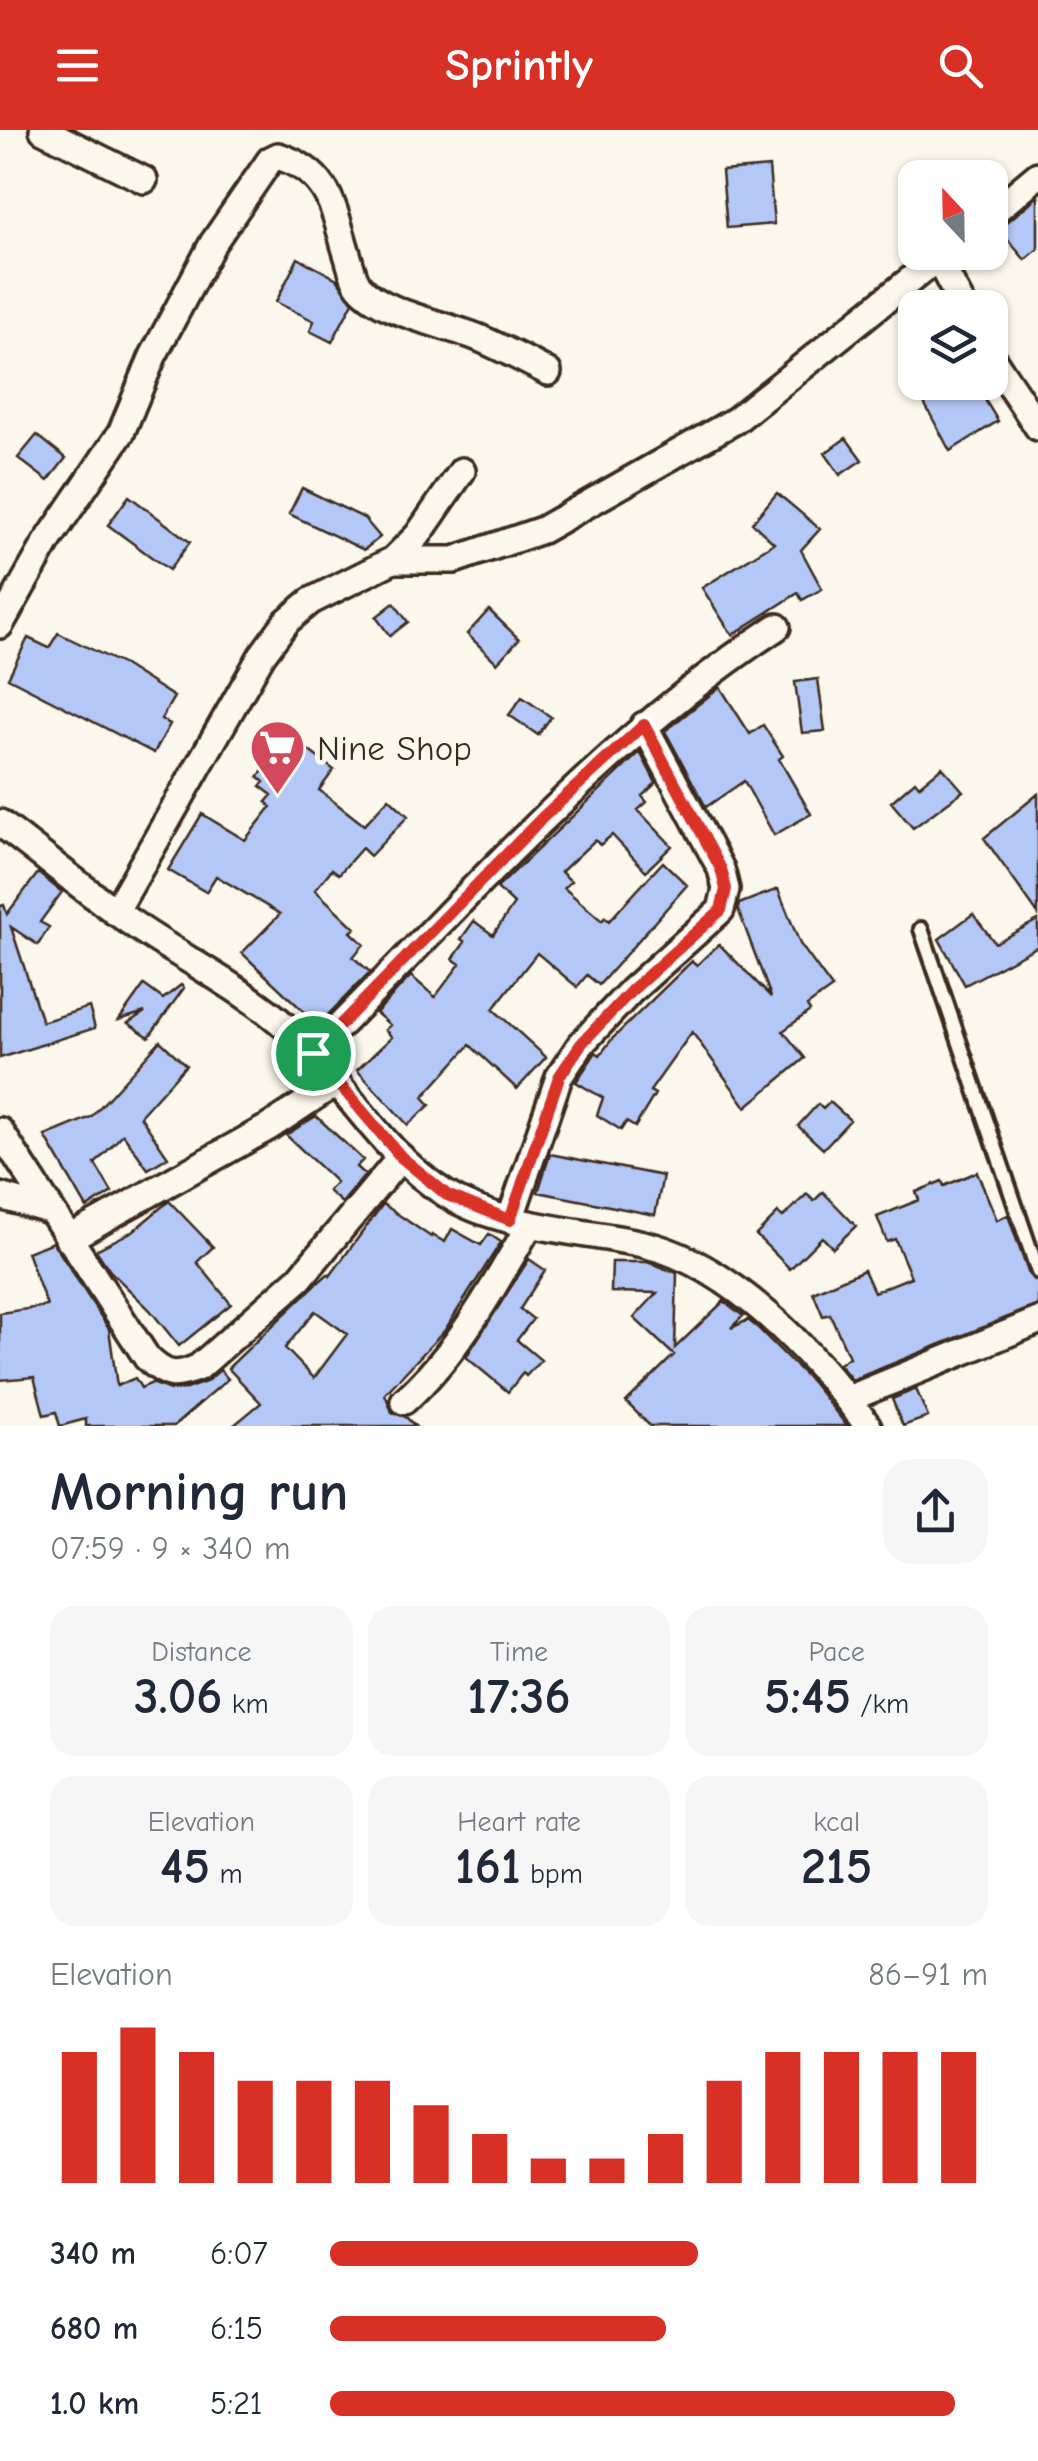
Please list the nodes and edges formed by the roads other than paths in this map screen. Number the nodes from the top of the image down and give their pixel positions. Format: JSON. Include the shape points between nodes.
{"nodes":[{"id":1,"x":43,"y":130,"type":"edge"},
{"id":2,"x":1038,"y":176,"type":"edge"},
{"id":3,"x":144,"y":180,"type":"dead end"},
{"id":4,"x":1008,"y":200,"type":"edge"},
{"id":5,"x":924,"y":270,"type":"edge"},
{"id":6,"x":548,"y":372,"type":"dead end"},
{"id":7,"x":1008,"y":382,"type":"edge"},
{"id":8,"x":1038,"y":427,"type":"edge"},
{"id":9,"x":462,"y":470,"type":"dead end"},
{"id":10,"x":393,"y":560,"type":"junction"},
{"id":11,"x":0,"y":625,"type":"edge"},
{"id":12,"x":777,"y":627,"type":"dead end"},
{"id":13,"x":644,"y":725,"type":"junction"},
{"id":14,"x":0,"y":824,"type":"edge"},
{"id":15,"x":115,"y":912,"type":"junction"},
{"id":16,"x":921,"y":928,"type":"dead end"},
{"id":17,"x":313,"y":1053,"type":"junction"},
{"id":18,"x":337,"y":1082,"type":"junction"},
{"id":19,"x":0,"y":1131,"type":"edge"},
{"id":20,"x":401,"y":1157,"type":"junction"},
{"id":21,"x":0,"y":1196,"type":"edge"},
{"id":22,"x":52,"y":1211,"type":"junction"},
{"id":23,"x":520,"y":1222,"type":"junction"},
{"id":24,"x":68,"y":1240,"type":"junction"},
{"id":25,"x":1038,"y":1272,"type":"edge"},
{"id":26,"x":1038,"y":1321,"type":"edge"},
{"id":27,"x":848,"y":1399,"type":"junction"},
{"id":28,"x":404,"y":1401,"type":"dead end"},
{"id":29,"x":868,"y":1426,"type":"edge"}],
"edges":[{"from":1,"to":3,"type":"street"},
{"from":2,"to":4,"type":"street"},
{"from":5,"to":10,"type":"street","via":[[736,420],[542,530],[454,560]]},
{"from":6,"to":11,"type":"street","via":[[364,292],[329,193],[278,156],[213,243],[121,433]]},
{"from":7,"to":8,"type":"street"},
{"from":9,"to":10,"type":"street","via":[[418,536]]},
{"from":10,"to":15,"type":"street","via":[[311,600],[287,620]]},
{"from":12,"to":13,"type":"street"},
{"from":13,"to":17,"type":"street","via":[[543,817]]},
{"from":13,"to":23,"type":"street","via":[[721,869],[721,910],[631,991],[559,1077]]},
{"from":14,"to":15,"type":"street"},
{"from":15,"to":17,"type":"street","via":[[276,1019]]},
{"from":16,"to":25,"type":"lane"},
{"from":17,"to":18,"type":"street"},
{"from":18,"to":20,"type":"street"},
{"from":18,"to":24,"type":"street"},
{"from":19,"to":22,"type":"street"},
{"from":20,"to":23,"type":"street","via":[[447,1195]]},
{"from":20,"to":24,"type":"street","via":[[300,1278],[199,1368],[179,1376],[164,1374],[147,1358]]},
{"from":21,"to":22,"type":"street"},
{"from":22,"to":24,"type":"street"},
{"from":23,"to":27,"type":"street","via":[[646,1244],[701,1265],[751,1300]]},
{"from":23,"to":28,"type":"street","via":[[485,1302]]},
{"from":26,"to":27,"type":"street"},
{"from":27,"to":29,"type":"street"}]}
